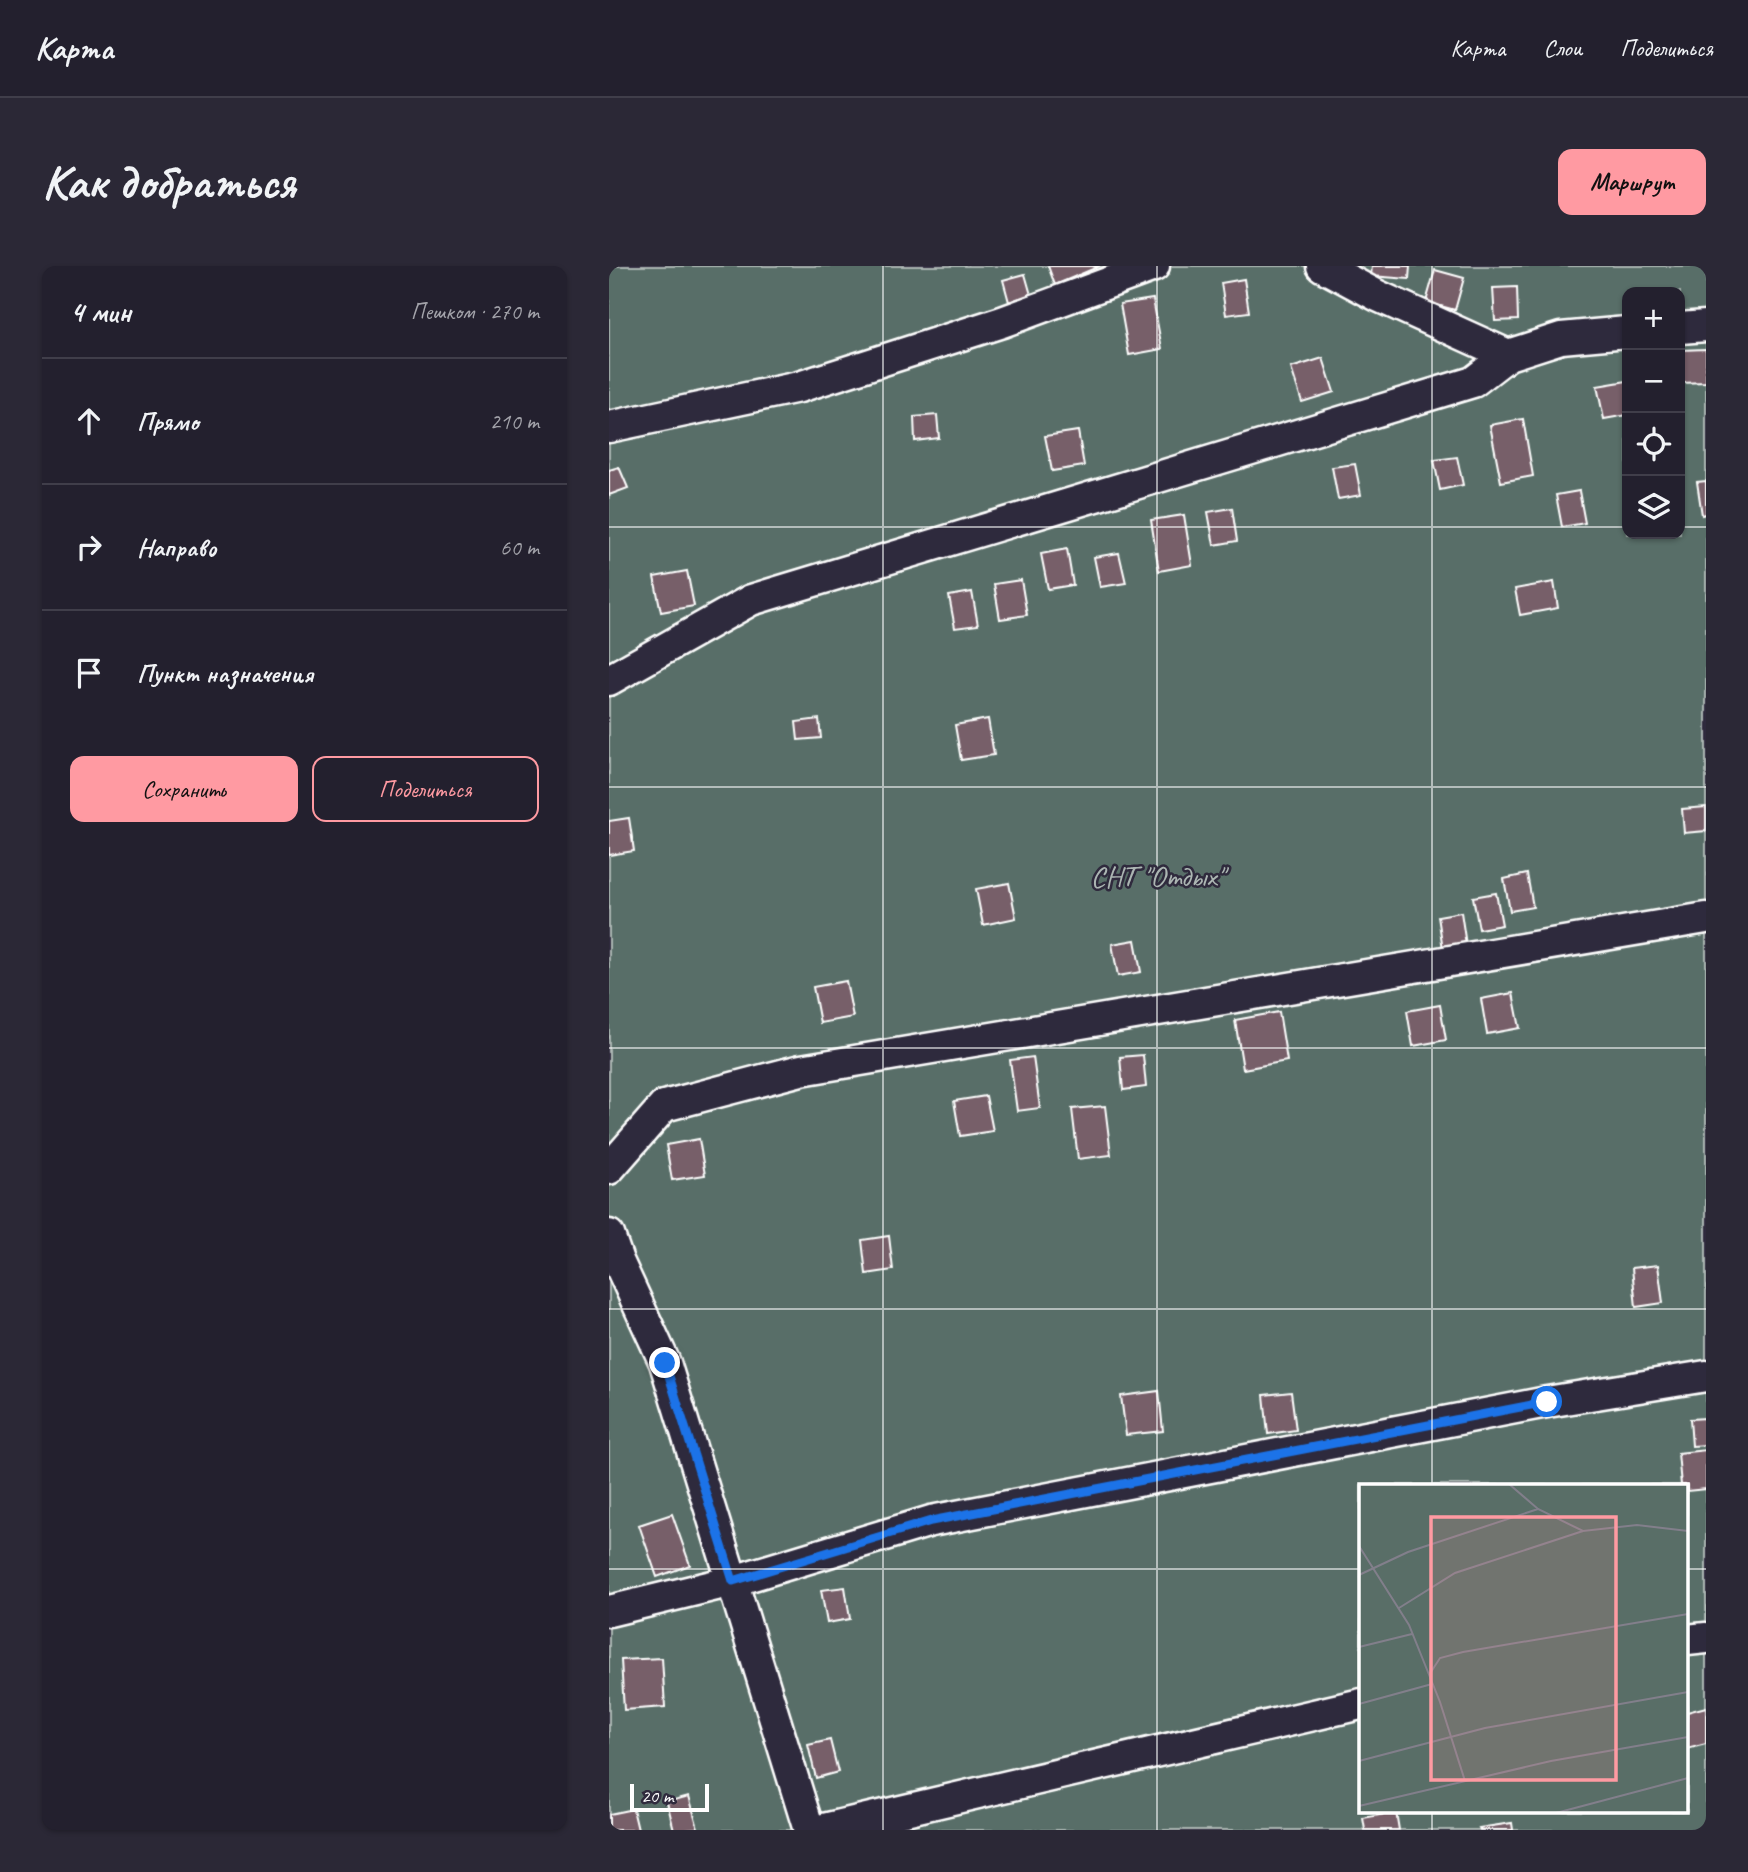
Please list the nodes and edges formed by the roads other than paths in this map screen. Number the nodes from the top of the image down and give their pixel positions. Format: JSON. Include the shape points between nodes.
{"nodes":[{"id":1,"x":1154,"y":266,"type":"edge"},
{"id":2,"x":1322,"y":266,"type":"edge"},
{"id":3,"x":1706,"y":326,"type":"edge"},
{"id":4,"x":1685,"y":328,"type":"edge"},
{"id":5,"x":1622,"y":332,"type":"edge"},
{"id":6,"x":1508,"y":355,"type":"junction"},
{"id":7,"x":609,"y":427,"type":"edge"},
{"id":8,"x":609,"y":680,"type":"edge"},
{"id":9,"x":1706,"y":918,"type":"edge"},
{"id":10,"x":609,"y":1169,"type":"edge"},
{"id":11,"x":612,"y":1253,"type":"edge"},
{"id":12,"x":1706,"y":1376,"type":"edge"},
{"id":13,"x":733,"y":1581,"type":"junction"},
{"id":14,"x":609,"y":1611,"type":"edge"},
{"id":15,"x":1359,"y":1704,"type":"edge"},
{"id":16,"x":809,"y":1830,"type":"edge"},
{"id":17,"x":819,"y":1830,"type":"edge"}],
"edges":[{"from":1,"to":7,"type":"lane","via":[[1002,322],[799,387]]},
{"from":2,"to":6,"type":"lane"},
{"from":3,"to":4,"type":"lane"},
{"from":5,"to":6,"type":"lane","via":[[1561,338]]},
{"from":6,"to":8,"type":"lane","via":[[1473,382],[751,600]]},
{"from":9,"to":10,"type":"lane","via":[[801,1070],[664,1106]]},
{"from":11,"to":13,"type":"lane","via":[[665,1363]]},
{"from":12,"to":13,"type":"lane","via":[[1547,1402],[931,1521]]},
{"from":13,"to":14,"type":"lane"},
{"from":13,"to":16,"type":"lane"},
{"from":15,"to":17,"type":"lane"}]}
